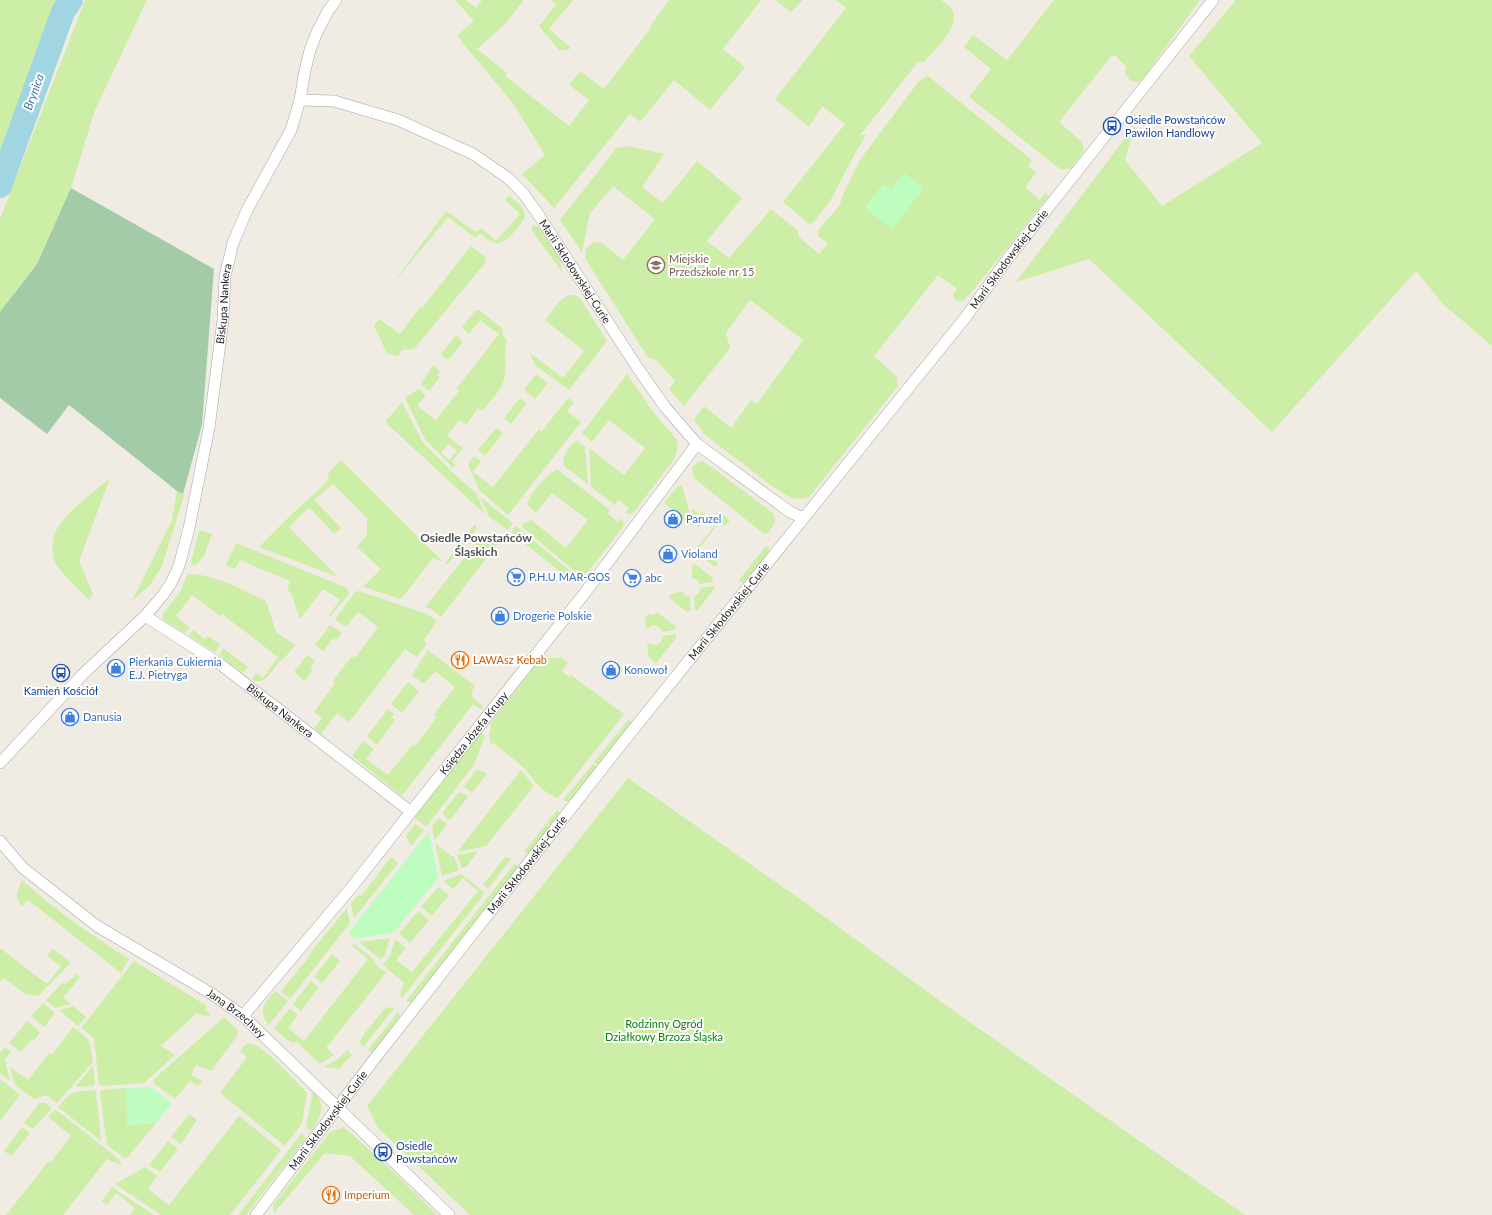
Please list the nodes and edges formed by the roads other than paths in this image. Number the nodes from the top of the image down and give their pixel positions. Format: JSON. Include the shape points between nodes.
{"nodes":[{"id":1,"x":336,"y":0,"type":"edge"},
{"id":2,"x":1213,"y":0,"type":"edge"},
{"id":3,"x":300,"y":100,"type":"junction"},
{"id":4,"x":697,"y":444,"type":"junction"},
{"id":5,"x":803,"y":518,"type":"junction"},
{"id":6,"x":145,"y":616,"type":"junction"},
{"id":7,"x":0,"y":763,"type":"edge"},
{"id":8,"x":411,"y":812,"type":"junction"},
{"id":9,"x":0,"y":841,"type":"edge"},
{"id":10,"x":243,"y":1016,"type":"junction"},
{"id":11,"x":338,"y":1107,"type":"junction"},
{"id":12,"x":256,"y":1215,"type":"edge"},
{"id":13,"x":449,"y":1215,"type":"edge"}],
"edges":[{"from":1,"to":3,"type":"street","name":"Biskupa Nankera","via":[[317,32],[310,50]]},
{"from":2,"to":5,"type":"street","name":"Marii Skłodowskiej-Curie","via":[[1009,257],[965,318]]},
{"from":3,"to":4,"type":"street","name":"Marii Skłodowskiej-Curie","via":[[334,101],[398,120],[473,154],[508,178],[536,211],[665,407]]},
{"from":3,"to":6,"type":"street","name":"Biskupa Nankera","via":[[291,130],[247,210],[234,243],[225,276],[223,320],[210,428],[189,528],[179,566],[171,583]]},
{"from":4,"to":5,"type":"street","name":"Marii Skłodowskiej-Curie","via":[[790,512]]},
{"from":4,"to":8,"type":"street","name":"Księdza Józefa Krupy","via":[[584,594]]},
{"from":5,"to":11,"type":"street","name":"Marii Skłodowskiej-Curie","via":[[620,746]]},
{"from":6,"to":7,"type":"street","name":"Biskupa Nankera","via":[[82,675]]},
{"from":6,"to":8,"type":"street","name":"Biskupa Nankera","via":[[220,664]]},
{"from":8,"to":10,"type":"street","name":"Księdza Józefa Krupy"},
{"from":9,"to":10,"type":"street","name":"Jana Brzechwy","via":[[23,868],[97,926],[212,994]]},
{"from":10,"to":11,"type":"street","name":"Jana Brzechwy"},
{"from":11,"to":12,"type":"street","name":"Marii Skłodowskiej-Curie"},
{"from":11,"to":13,"type":"street","name":"Jana Brzechwy"}]}
